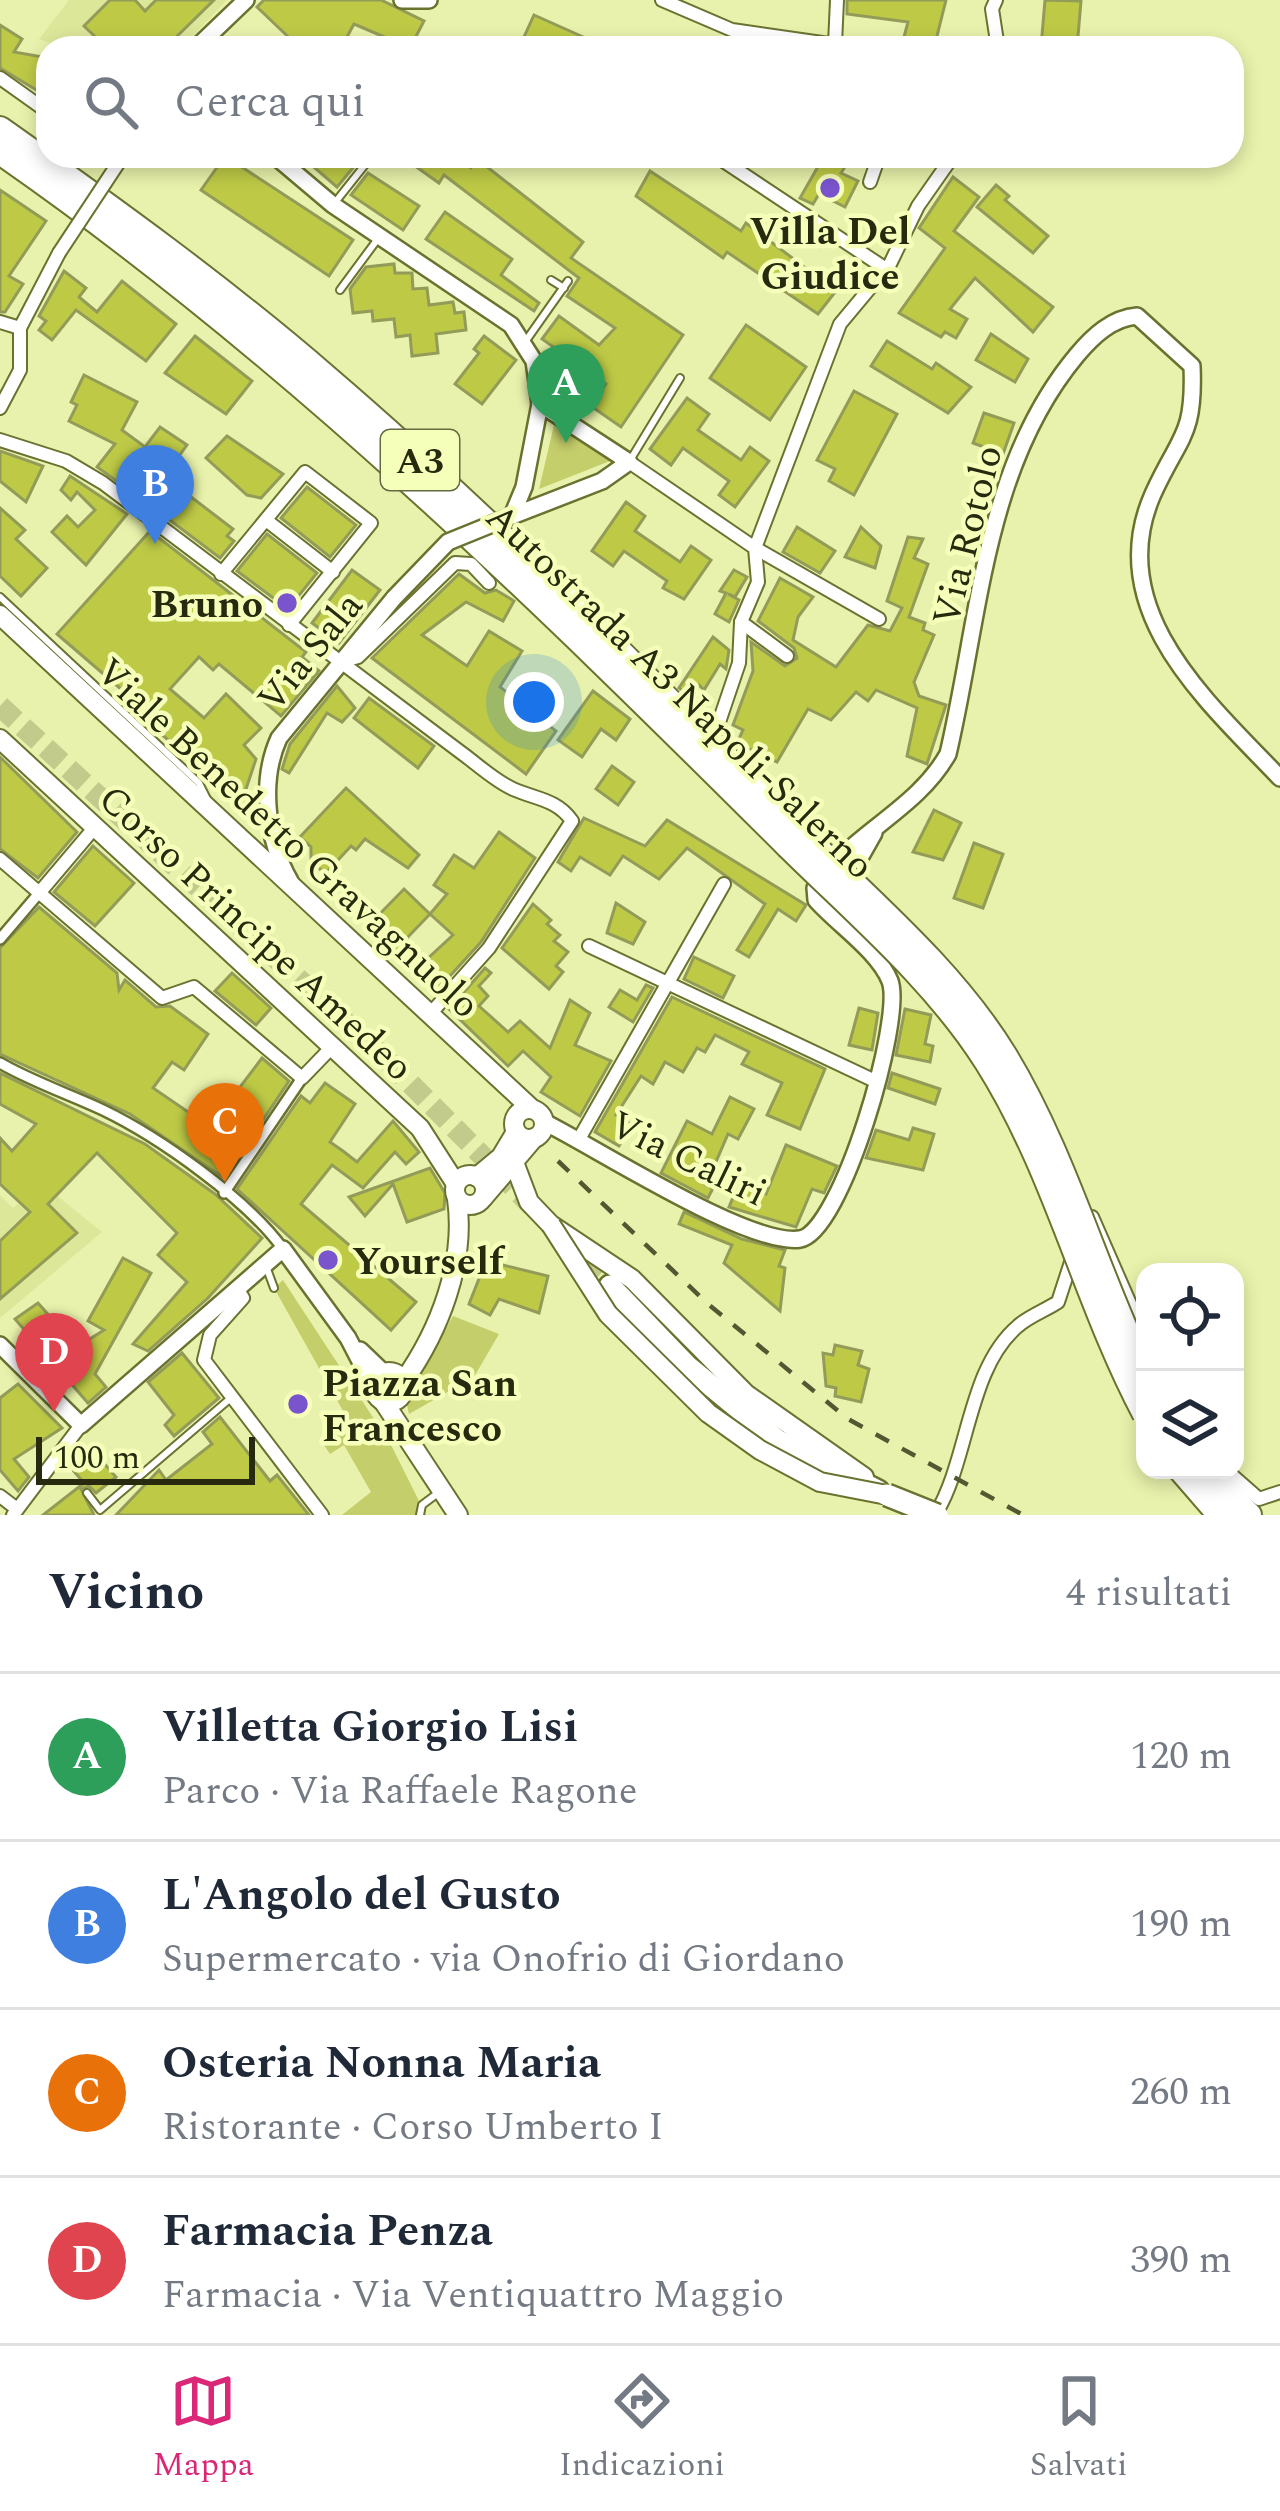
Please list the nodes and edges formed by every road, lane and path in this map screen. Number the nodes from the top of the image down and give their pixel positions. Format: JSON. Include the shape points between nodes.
{"nodes":[{"id":1,"x":246,"y":0,"type":"edge"},
{"id":2,"x":402,"y":0,"type":"edge"},
{"id":3,"x":430,"y":0,"type":"edge"},
{"id":4,"x":662,"y":0,"type":"edge"},
{"id":5,"x":837,"y":0,"type":"edge"},
{"id":6,"x":996,"y":0,"type":"edge"},
{"id":7,"x":208,"y":36,"type":"edge"},
{"id":8,"x":776,"y":36,"type":"edge"},
{"id":9,"x":835,"y":36,"type":"edge"},
{"id":10,"x":997,"y":36,"type":"edge"},
{"id":11,"x":0,"y":78,"type":"edge"},
{"id":12,"x":36,"y":104,"type":"edge"},
{"id":13,"x":0,"y":129,"type":"edge"},
{"id":14,"x":0,"y":152,"type":"edge"},
{"id":15,"x":36,"y":155,"type":"edge"},
{"id":16,"x":54,"y":168,"type":"edge"},
{"id":17,"x":111,"y":168,"type":"edge"},
{"id":18,"x":289,"y":168,"type":"edge"},
{"id":19,"x":362,"y":168,"type":"edge"},
{"id":20,"x":733,"y":168,"type":"edge"},
{"id":21,"x":874,"y":168,"type":"edge"},
{"id":22,"x":945,"y":168,"type":"edge"},
{"id":23,"x":869,"y":182,"type":"dead end"},
{"id":24,"x":333,"y":205,"type":"junction"},
{"id":25,"x":379,"y":238,"type":"junction"},
{"id":26,"x":886,"y":268,"type":"junction"},
{"id":27,"x":551,"y":280,"type":"dead end"},
{"id":28,"x":340,"y":290,"type":"dead end"},
{"id":29,"x":551,"y":305,"type":"junction"},
{"id":30,"x":563,"y":314,"type":"dead end"},
{"id":31,"x":0,"y":322,"type":"edge"},
{"id":32,"x":20,"y":328,"type":"junction"},
{"id":33,"x":524,"y":344,"type":"junction"},
{"id":34,"x":680,"y":378,"type":"dead end"},
{"id":35,"x":540,"y":404,"type":"junction"},
{"id":36,"x":0,"y":408,"type":"edge"},
{"id":37,"x":0,"y":440,"type":"edge"},
{"id":38,"x":629,"y":462,"type":"junction"},
{"id":39,"x":647,"y":477,"type":"junction"},
{"id":40,"x":602,"y":482,"type":"junction"},
{"id":41,"x":512,"y":516,"type":"junction"},
{"id":42,"x":266,"y":520,"type":"junction"},
{"id":43,"x":755,"y":548,"type":"junction"},
{"id":44,"x":333,"y":572,"type":"junction"},
{"id":45,"x":221,"y":574,"type":"junction"},
{"id":46,"x":489,"y":583,"type":"dead end"},
{"id":47,"x":0,"y":597,"type":"edge"},
{"id":48,"x":0,"y":615,"type":"edge"},
{"id":49,"x":879,"y":619,"type":"dead end"},
{"id":50,"x":741,"y":622,"type":"junction"},
{"id":51,"x":289,"y":625,"type":"junction"},
{"id":52,"x":787,"y":656,"type":"dead end"},
{"id":53,"x":340,"y":662,"type":"junction"},
{"id":54,"x":718,"y":725,"type":"dead end"},
{"id":55,"x":0,"y":739,"type":"edge"},
{"id":56,"x":1280,"y":778,"type":"edge"},
{"id":57,"x":270,"y":817,"type":"junction"},
{"id":58,"x":217,"y":819,"type":"junction"},
{"id":59,"x":94,"y":827,"type":"junction"},
{"id":60,"x":875,"y":831,"type":"junction"},
{"id":61,"x":233,"y":835,"type":"junction"},
{"id":62,"x":795,"y":840,"type":"junction"},
{"id":63,"x":0,"y":859,"type":"edge"},
{"id":64,"x":292,"y":884,"type":"junction"},
{"id":65,"x":724,"y":884,"type":"dead end"},
{"id":66,"x":40,"y":892,"type":"junction"},
{"id":67,"x":839,"y":926,"type":"junction"},
{"id":68,"x":0,"y":939,"type":"edge"},
{"id":69,"x":589,"y":946,"type":"dead end"},
{"id":70,"x":668,"y":988,"type":"junction"},
{"id":71,"x":431,"y":1013,"type":"junction"},
{"id":72,"x":332,"y":1046,"type":"junction"},
{"id":73,"x":0,"y":1063,"type":"edge"},
{"id":74,"x":302,"y":1078,"type":"junction"},
{"id":75,"x":875,"y":1081,"type":"junction"},
{"id":76,"x":532,"y":1125,"type":"junction"},
{"id":77,"x":579,"y":1139,"type":"junction"},
{"id":78,"x":515,"y":1165,"type":"junction"},
{"id":79,"x":224,"y":1193,"type":"junction"},
{"id":80,"x":468,"y":1196,"type":"junction"},
{"id":81,"x":530,"y":1202,"type":"junction"},
{"id":82,"x":551,"y":1225,"type":"junction"},
{"id":83,"x":808,"y":1237,"type":"joint"},
{"id":84,"x":283,"y":1249,"type":"junction"},
{"id":85,"x":266,"y":1264,"type":"junction"},
{"id":86,"x":610,"y":1286,"type":"tunnel mouth"},
{"id":87,"x":274,"y":1288,"type":"dead end"},
{"id":88,"x":238,"y":1289,"type":"junction"},
{"id":89,"x":1136,"y":1318,"type":"edge"},
{"id":90,"x":0,"y":1345,"type":"edge"},
{"id":91,"x":1144,"y":1371,"type":"edge"},
{"id":92,"x":390,"y":1386,"type":"junction"},
{"id":93,"x":1136,"y":1394,"type":"edge"},
{"id":94,"x":232,"y":1397,"type":"junction"},
{"id":95,"x":81,"y":1425,"type":"junction"},
{"id":96,"x":1189,"y":1479,"type":"edge"},
{"id":97,"x":1215,"y":1479,"type":"edge"},
{"id":98,"x":1236,"y":1479,"type":"edge"},
{"id":99,"x":441,"y":1491,"type":"junction"},
{"id":100,"x":1280,"y":1492,"type":"edge"},
{"id":101,"x":87,"y":1493,"type":"dead end"},
{"id":102,"x":887,"y":1495,"type":"junction"},
{"id":103,"x":0,"y":1496,"type":"edge"},
{"id":104,"x":15,"y":1512,"type":"edge"},
{"id":105,"x":322,"y":1515,"type":"edge"},
{"id":106,"x":420,"y":1515,"type":"edge"},
{"id":107,"x":458,"y":1515,"type":"edge"},
{"id":108,"x":936,"y":1515,"type":"edge"},
{"id":109,"x":1220,"y":1515,"type":"edge"},
{"id":110,"x":1250,"y":1515,"type":"edge"}],
"edges":[{"from":1,"to":7,"type":"street"},
{"from":2,"to":3,"type":"street"},
{"from":4,"to":8,"type":"street","via":[[732,30]]},
{"from":5,"to":9,"type":"street"},
{"from":6,"to":10,"type":"street"},
{"from":11,"to":12,"type":"street"},
{"from":13,"to":15,"type":"highway","name":"Autostrada A3 Napoli-Salerno","number":"A3"},
{"from":14,"to":62,"type":"highway","name":"Autostrada A3 Napoli-Salerno","number":"A3","via":[[162,270],[364,435]]},
{"from":16,"to":62,"type":"highway","name":"Autostrada A3 Napoli-Salerno","number":"A3","via":[[174,254],[379,423],[542,574]]},
{"from":17,"to":32,"type":"street","bridge":true},
{"from":18,"to":24,"type":"street"},
{"from":19,"to":24,"type":"lane"},
{"from":20,"to":26,"type":"street"},
{"from":21,"to":23,"type":"street"},
{"from":22,"to":26,"type":"street"},
{"from":24,"to":25,"type":"street"},
{"from":25,"to":28,"type":"lane"},
{"from":25,"to":33,"type":"street","via":[[482,303]]},
{"from":26,"to":43,"type":"street","via":[[840,324]]},
{"from":27,"to":29,"type":"lane","via":[[566,285]]},
{"from":29,"to":30,"type":"lane"},
{"from":29,"to":33,"type":"lane"},
{"from":31,"to":32,"type":"street"},
{"from":32,"to":36,"type":"street","via":[[20,370]]},
{"from":33,"to":35,"type":"street"},
{"from":34,"to":38,"type":"lane"},
{"from":35,"to":38,"type":"street"},
{"from":35,"to":41,"type":"street"},
{"from":37,"to":45,"type":"street","via":[[84,472]]},
{"from":38,"to":39,"type":"street"},
{"from":38,"to":40,"type":"street","name":"Via Sala"},
{"from":39,"to":40,"type":"street"},
{"from":39,"to":43,"type":"street"},
{"from":40,"to":41,"type":"street","name":"Via Sala"},
{"from":41,"to":53,"type":"street","name":"Via Sala","bridge":true,"via":[[448,542]]},
{"from":42,"to":44,"type":"street"},
{"from":42,"to":44,"type":"street","via":[[305,472],[370,523]]},
{"from":42,"to":45,"type":"street"},
{"from":43,"to":49,"type":"street"},
{"from":43,"to":50,"type":"street","via":[[758,582]]},
{"from":44,"to":51,"type":"street"},
{"from":45,"to":51,"type":"street"},
{"from":46,"to":53,"type":"street","via":[[471,564],[455,562],[358,657]]},
{"from":47,"to":58,"type":"lane","via":[[200,783]]},
{"from":48,"to":58,"type":"main road","name":"Viale Benedetto Gravagnuolo"},
{"from":50,"to":52,"type":"street"},
{"from":50,"to":54,"type":"street","via":[[739,663]]},
{"from":51,"to":53,"type":"street"},
{"from":53,"to":57,"type":"street","name":"Via Sala","via":[[279,738],[268,776]]},
{"from":53,"to":71,"type":"street","via":[[514,790],[536,792],[572,821],[489,949]]},
{"from":55,"to":59,"type":"main road","name":"Corso Principe Amedeo"},
{"from":56,"to":60,"type":"street","name":"Via Rotolo","via":[[1184,677],[1151,613],[1144,533],[1151,498],[1190,428],[1192,366],[1137,316],[1111,323],[1066,368],[1032,419],[999,502],[948,754],[934,778]]},
{"from":57,"to":61,"type":"street","via":[[255,833]]},
{"from":57,"to":64,"type":"street","name":"Via Sala"},
{"from":58,"to":61,"type":"main road","name":"Viale Benedetto Gravagnuolo"},
{"from":59,"to":66,"type":"street"},
{"from":59,"to":72,"type":"main road","name":"Corso Principe Amedeo"},
{"from":60,"to":67,"type":"street","name":"Via Rotolo","via":[[843,888]]},
{"from":60,"to":67,"type":"street","name":"Via Rotolo","via":[[840,854],[815,888]]},
{"from":61,"to":64,"type":"main road","name":"Viale Benedetto Gravagnuolo"},
{"from":62,"to":91,"type":"highway","name":"Autostrada A3 Napoli-Salerno","number":"A3","bridge":true,"via":[[942,976],[1004,1055]]},
{"from":62,"to":93,"type":"highway","name":"Autostrada A3 Napoli-Salerno","number":"A3","bridge":true,"via":[[931,988],[989,1065]]},
{"from":63,"to":66,"type":"street"},
{"from":64,"to":71,"type":"main road","name":"Viale Benedetto Gravagnuolo"},
{"from":65,"to":70,"type":"street"},
{"from":66,"to":68,"type":"street"},
{"from":66,"to":74,"type":"street","via":[[162,998],[194,987]]},
{"from":67,"to":75,"type":"street","name":"Via Rotolo","via":[[890,982],[891,1028]]},
{"from":69,"to":70,"type":"street"},
{"from":70,"to":75,"type":"street"},
{"from":70,"to":77,"type":"street"},
{"from":71,"to":76,"type":"main road","name":"Viale Benedetto Gravagnuolo"},
{"from":72,"to":74,"type":"street"},
{"from":72,"to":80,"type":"main road","name":"Corso Principe Amedeo","via":[[420,1128]]},
{"from":73,"to":79,"type":"street","via":[[108,1112]]},
{"from":74,"to":79,"type":"street"},
{"from":75,"to":83,"type":"street","name":"Via Rotolo","via":[[834,1204]]},
{"from":76,"to":77,"type":"street","name":"Via Caliri"},
{"from":76,"to":78,"type":"main road"},
{"from":76,"to":80,"type":"main road","name":"Corso Principe Amedeo","via":[[477,1177],[484,1184]]},
{"from":77,"to":83,"type":"street","name":"Via Caliri","via":[[648,1183],[713,1211],[783,1238]]},
{"from":78,"to":80,"type":"main road"},
{"from":78,"to":81,"type":"main road"},
{"from":79,"to":84,"type":"street"},
{"from":80,"to":81,"type":"main road"},
{"from":80,"to":92,"type":"main road","name":"Corso Principe Amedeo","via":[[455,1271],[418,1354]]},
{"from":81,"to":82,"type":"main road"},
{"from":82,"to":102,"type":"main road","bridge":true,"via":[[632,1279],[746,1394]]},
{"from":82,"to":102,"type":"main road","bridge":true,"via":[[608,1314],[708,1413],[820,1481]]},
{"from":84,"to":85,"type":"street"},
{"from":84,"to":92,"type":"street"},
{"from":85,"to":87,"type":"lane"},
{"from":85,"to":88,"type":"street"},
{"from":86,"to":102,"type":"main road","via":[[687,1366],[763,1428]]},
{"from":88,"to":94,"type":"street","via":[[243,1298],[210,1335],[204,1360]]},
{"from":88,"to":95,"type":"street"},
{"from":89,"to":108,"type":"street","via":[[1086,1204],[1064,1292],[1016,1327],[999,1352]]},
{"from":90,"to":95,"type":"street"},
{"from":92,"to":99,"type":"main road","via":[[400,1431]]},
{"from":94,"to":101,"type":"lane","via":[[100,1510]]},
{"from":94,"to":105,"type":"street"},
{"from":95,"to":104,"type":"street"},
{"from":96,"to":109,"type":"highway"},
{"from":97,"to":110,"type":"highway"},
{"from":98,"to":100,"type":"street","via":[[1259,1499]]},
{"from":99,"to":106,"type":"lane"},
{"from":99,"to":107,"type":"main road"},
{"from":102,"to":108,"type":"main road","bridge":true},
{"from":103,"to":104,"type":"street"}]}
